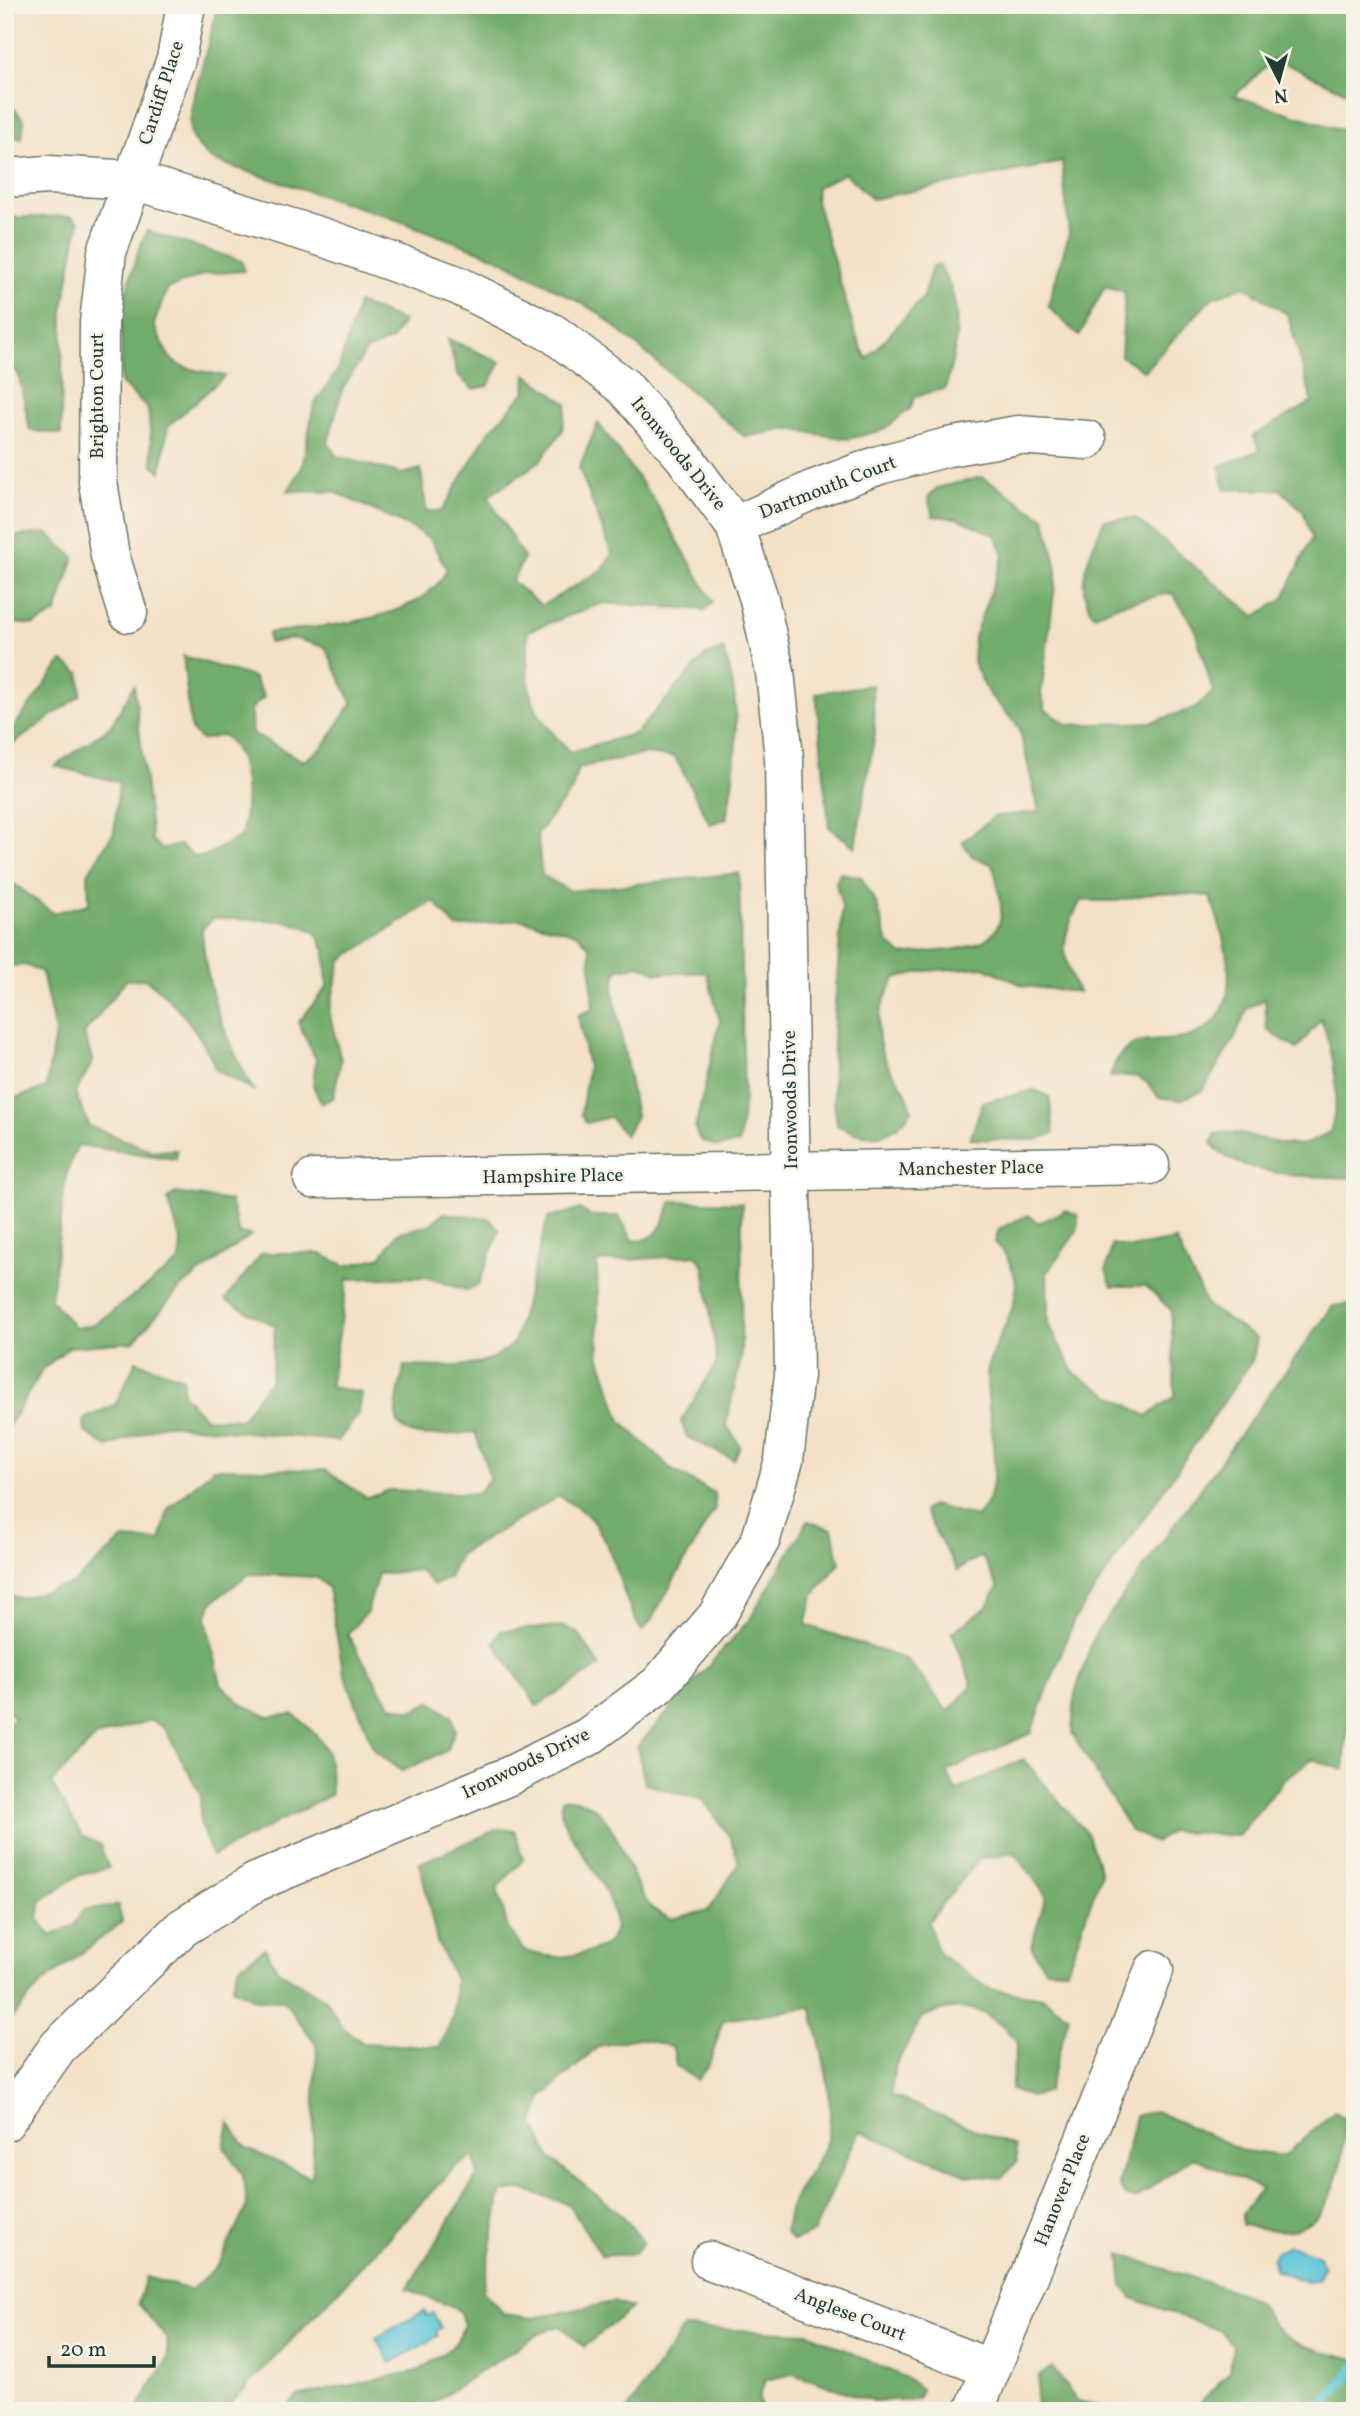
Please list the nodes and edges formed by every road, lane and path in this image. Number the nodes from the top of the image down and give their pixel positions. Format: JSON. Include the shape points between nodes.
{"nodes":[{"id":1,"x":186,"y":5,"type":"edge"},
{"id":2,"x":5,"y":178,"type":"edge"},
{"id":3,"x":133,"y":180,"type":"junction"},
{"id":4,"x":1087,"y":440,"type":"dead end"},
{"id":5,"x":735,"y":526,"type":"junction"},
{"id":6,"x":128,"y":613,"type":"dead end"},
{"id":7,"x":1150,"y":1165,"type":"dead end"},
{"id":8,"x":793,"y":1174,"type":"junction"},
{"id":9,"x":313,"y":1179,"type":"dead end"},
{"id":10,"x":1154,"y":1970,"type":"dead end"},
{"id":11,"x":5,"y":2122,"type":"edge"},
{"id":12,"x":710,"y":2261,"type":"dead end"},
{"id":13,"x":989,"y":2368,"type":"junction"},
{"id":14,"x":974,"y":2411,"type":"edge"}],
"edges":[{"from":1,"to":3,"type":"street","name":"Cardiff Place","via":[[176,59]]},
{"from":2,"to":3,"type":"street","name":"Ironwoods Drive","via":[[49,175]]},
{"from":3,"to":5,"type":"street","name":"Ironwoods Drive","via":[[328,239],[457,285],[554,334],[624,387]]},
{"from":3,"to":6,"type":"street","name":"Brighton Court","via":[[107,252],[99,337],[98,482],[110,556]]},
{"from":4,"to":5,"type":"street","name":"Dartmouth Court","via":[[1018,435],[948,447],[879,465]]},
{"from":5,"to":8,"type":"street","name":"Ironwoods Drive","via":[[759,599],[775,672],[784,758]]},
{"from":7,"to":8,"type":"street","name":"Manchester Place"},
{"from":8,"to":9,"type":"street","name":"Hampshire Place"},
{"from":8,"to":11,"type":"street","name":"Ironwoods Drive","via":[[794,1375],[784,1460],[761,1539],[717,1616],[657,1685],[588,1737],[509,1776],[256,1882],[182,1928],[58,2047]]},
{"from":10,"to":13,"type":"street","name":"Hanover Place"},
{"from":12,"to":13,"type":"street","name":"Anglese Court"},
{"from":13,"to":14,"type":"street","name":"Hanover Place"}]}
